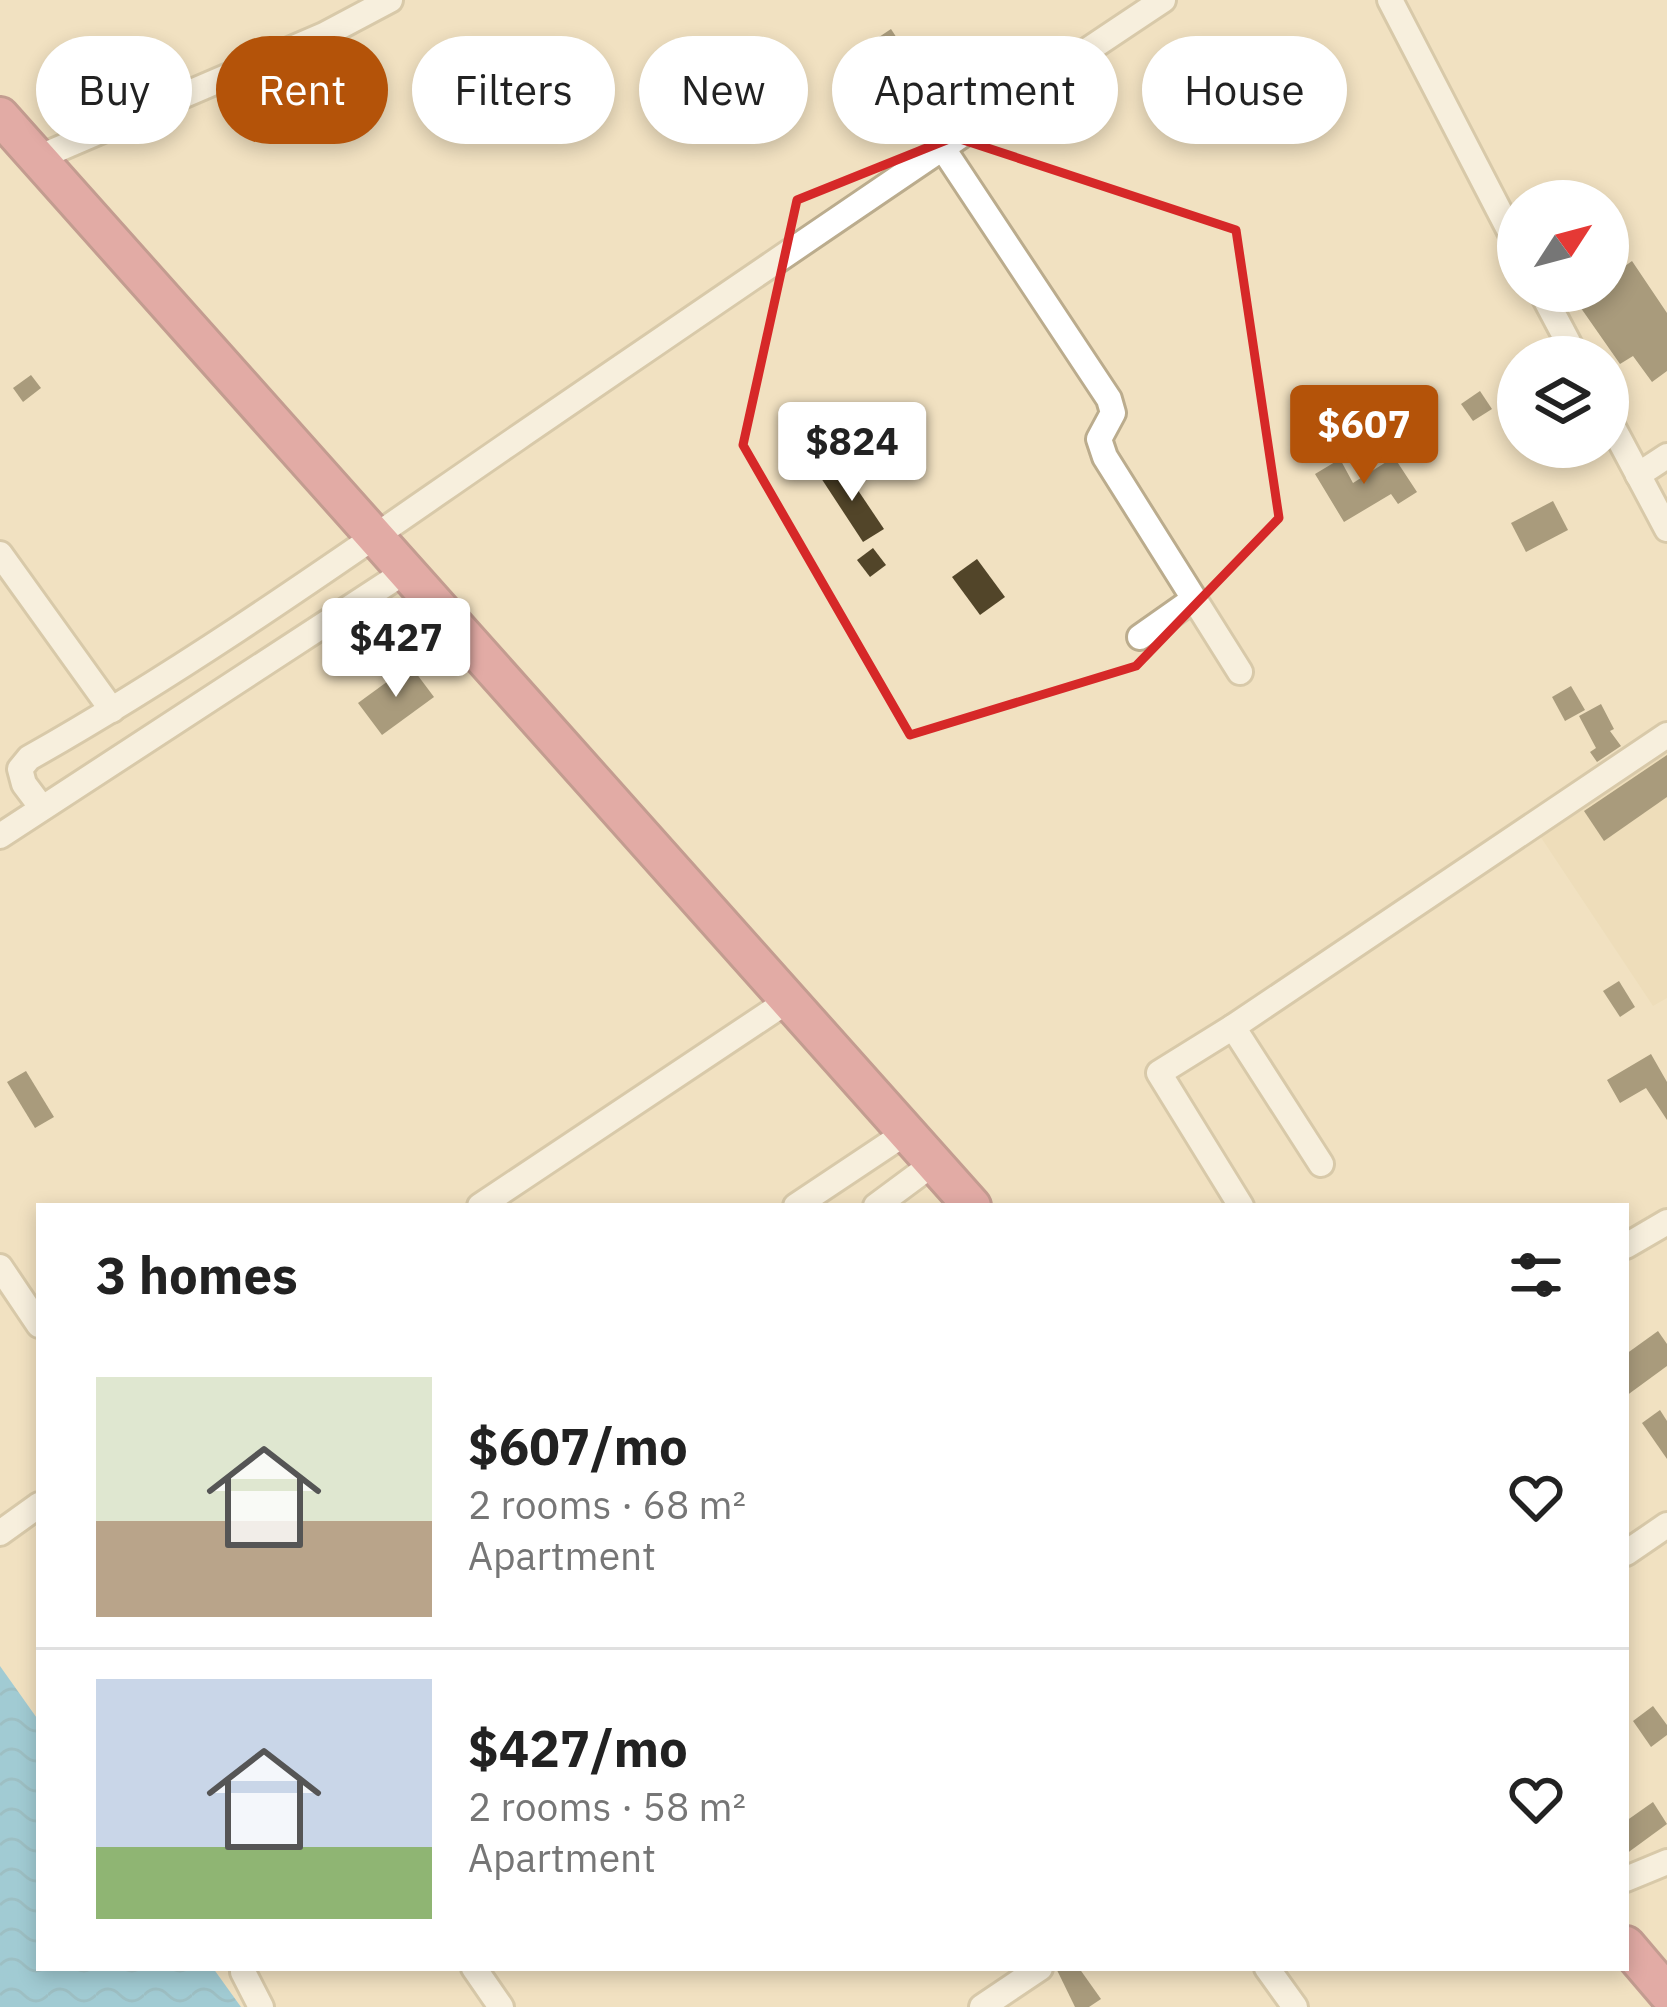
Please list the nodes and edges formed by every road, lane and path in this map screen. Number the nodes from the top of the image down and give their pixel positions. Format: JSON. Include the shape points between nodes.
{"nodes":[{"id":1,"x":390,"y":0,"type":"edge"},
{"id":2,"x":1163,"y":0,"type":"edge"},
{"id":3,"x":1390,"y":0,"type":"edge"},
{"id":4,"x":14,"y":138,"type":"edge"},
{"id":5,"x":942,"y":146,"type":"junction"},
{"id":6,"x":1497,"y":206,"type":"edge"},
{"id":7,"x":1667,"y":456,"type":"edge"},
{"id":8,"x":1629,"y":458,"type":"edge"},
{"id":9,"x":1638,"y":475,"type":"junction"},
{"id":10,"x":1667,"y":530,"type":"edge"},
{"id":11,"x":375,"y":536,"type":"junction"},
{"id":12,"x":0,"y":554,"type":"edge"},
{"id":13,"x":406,"y":571,"type":"junction"},
{"id":14,"x":1194,"y":599,"type":"junction"},
{"id":15,"x":1140,"y":637,"type":"dead end"},
{"id":16,"x":1240,"y":672,"type":"dead end"},
{"id":17,"x":112,"y":710,"type":"junction"},
{"id":18,"x":1667,"y":735,"type":"edge"},
{"id":19,"x":42,"y":808,"type":"junction"},
{"id":20,"x":0,"y":836,"type":"edge"},
{"id":21,"x":789,"y":1000,"type":"junction"},
{"id":22,"x":1233,"y":1027,"type":"junction"},
{"id":23,"x":907,"y":1132,"type":"junction"},
{"id":24,"x":934,"y":1163,"type":"junction"},
{"id":25,"x":1321,"y":1164,"type":"dead end"},
{"id":26,"x":484,"y":1203,"type":"edge"},
{"id":27,"x":800,"y":1203,"type":"edge"},
{"id":28,"x":880,"y":1203,"type":"edge"},
{"id":29,"x":969,"y":1203,"type":"edge"},
{"id":30,"x":1239,"y":1203,"type":"edge"},
{"id":31,"x":1667,"y":1222,"type":"edge"},
{"id":32,"x":1629,"y":1244,"type":"edge"},
{"id":33,"x":0,"y":1268,"type":"edge"},
{"id":34,"x":36,"y":1321,"type":"edge"},
{"id":35,"x":36,"y":1507,"type":"edge"},
{"id":36,"x":1667,"y":1525,"type":"edge"},
{"id":37,"x":0,"y":1533,"type":"edge"},
{"id":38,"x":1629,"y":1550,"type":"edge"},
{"id":39,"x":1667,"y":1862,"type":"edge"},
{"id":40,"x":1629,"y":1878,"type":"edge"},
{"id":41,"x":1629,"y":1949,"type":"edge"},
{"id":42,"x":476,"y":1971,"type":"edge"},
{"id":43,"x":1036,"y":1971,"type":"edge"},
{"id":44,"x":1269,"y":1971,"type":"edge"},
{"id":45,"x":242,"y":1972,"type":"dead end"},
{"id":46,"x":1667,"y":1993,"type":"edge"},
{"id":47,"x":262,"y":2007,"type":"edge"},
{"id":48,"x":501,"y":2007,"type":"edge"},
{"id":49,"x":982,"y":2007,"type":"edge"},
{"id":50,"x":1295,"y":2007,"type":"edge"}],
"edges":[{"from":1,"to":4,"type":"street","via":[[324,35]]},
{"from":2,"to":5,"type":"street"},
{"from":3,"to":6,"type":"street"},
{"from":4,"to":11,"type":"highway"},
{"from":5,"to":11,"type":"street"},
{"from":5,"to":14,"type":"street","via":[[1109,399],[1114,413],[1099,439],[1105,457]]},
{"from":7,"to":9,"type":"street"},
{"from":8,"to":9,"type":"street"},
{"from":9,"to":10,"type":"street"},
{"from":11,"to":13,"type":"highway"},
{"from":11,"to":17,"type":"street"},
{"from":12,"to":17,"type":"street"},
{"from":13,"to":19,"type":"street"},
{"from":13,"to":21,"type":"highway"},
{"from":14,"to":15,"type":"street"},
{"from":14,"to":16,"type":"street"},
{"from":17,"to":19,"type":"street","via":[[20,769]]},
{"from":18,"to":22,"type":"street"},
{"from":19,"to":20,"type":"street"},
{"from":21,"to":23,"type":"highway"},
{"from":21,"to":26,"type":"street"},
{"from":22,"to":25,"type":"street"},
{"from":22,"to":30,"type":"street","via":[[1159,1073]]},
{"from":23,"to":24,"type":"highway"},
{"from":23,"to":27,"type":"street"},
{"from":24,"to":28,"type":"street"},
{"from":24,"to":29,"type":"highway"},
{"from":31,"to":32,"type":"street"},
{"from":33,"to":34,"type":"street"},
{"from":35,"to":37,"type":"street"},
{"from":36,"to":38,"type":"street"},
{"from":39,"to":40,"type":"street"},
{"from":41,"to":46,"type":"highway"},
{"from":42,"to":48,"type":"street"},
{"from":43,"to":49,"type":"street"},
{"from":44,"to":50,"type":"street"},
{"from":45,"to":47,"type":"street"}]}
